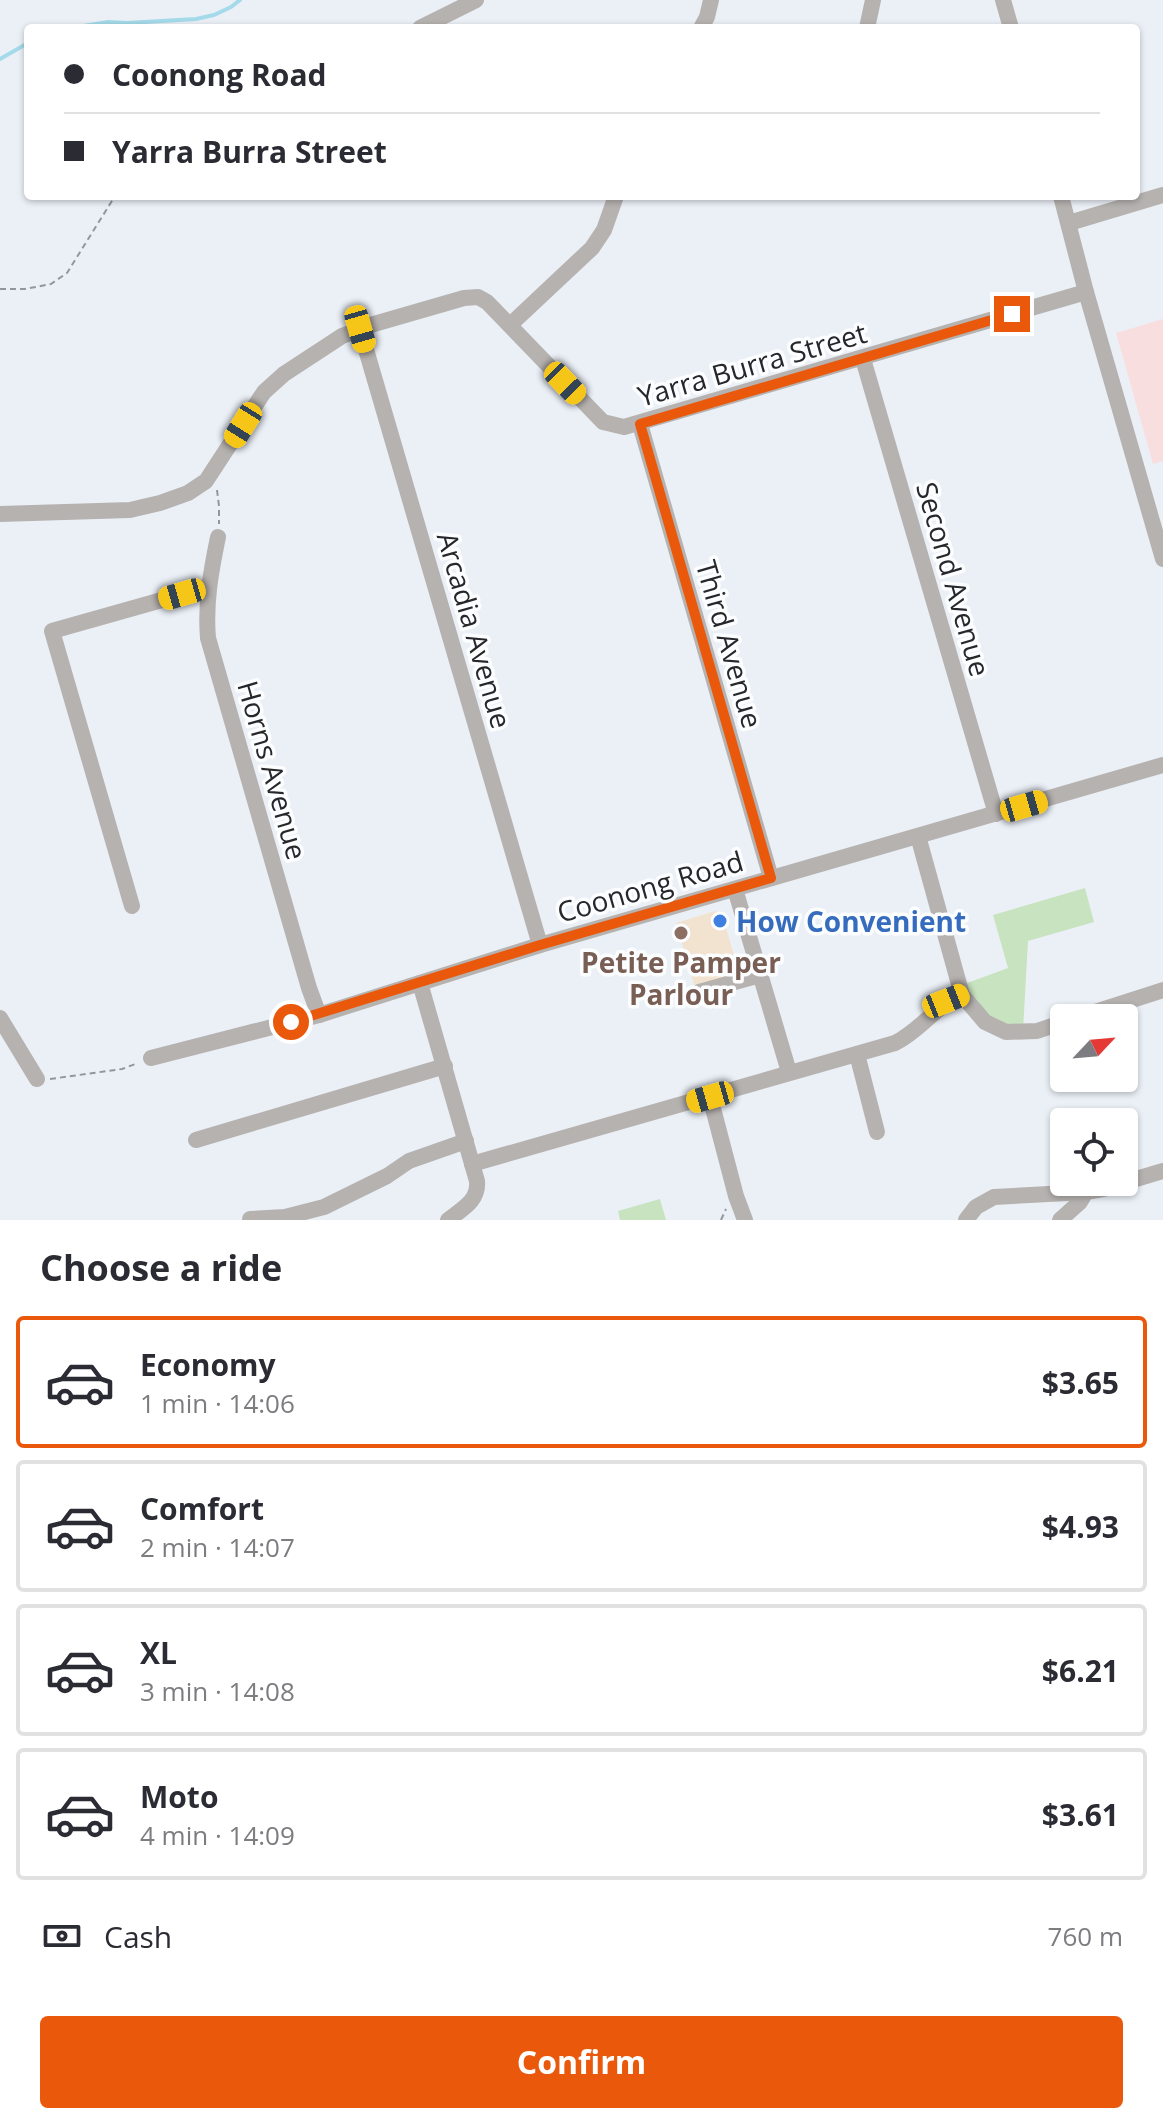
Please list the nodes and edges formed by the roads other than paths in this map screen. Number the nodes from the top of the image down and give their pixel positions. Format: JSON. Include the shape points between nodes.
{"nodes":[{"id":1,"x":476,"y":0,"type":"edge"},
{"id":2,"x":711,"y":0,"type":"edge"},
{"id":3,"x":873,"y":0,"type":"edge"},
{"id":4,"x":1003,"y":0,"type":"edge"},
{"id":5,"x":428,"y":24,"type":"edge"},
{"id":6,"x":703,"y":24,"type":"edge"},
{"id":7,"x":868,"y":24,"type":"edge"},
{"id":8,"x":1010,"y":24,"type":"edge"},
{"id":9,"x":1163,"y":195,"type":"edge"},
{"id":10,"x":615,"y":200,"type":"edge"},
{"id":11,"x":1062,"y":200,"type":"edge"},
{"id":12,"x":1069,"y":223,"type":"junction"},
{"id":13,"x":1086,"y":292,"type":"junction"},
{"id":14,"x":510,"y":325,"type":"junction"},
{"id":15,"x":360,"y":329,"type":"junction"},
{"id":16,"x":863,"y":359,"type":"junction"},
{"id":17,"x":640,"y":424,"type":"junction"},
{"id":18,"x":0,"y":514,"type":"edge"},
{"id":19,"x":218,"y":537,"type":"road end"},
{"id":20,"x":1163,"y":559,"type":"edge"},
{"id":21,"x":208,"y":587,"type":"junction"},
{"id":22,"x":1163,"y":765,"type":"edge"},
{"id":23,"x":996,"y":814,"type":"junction"},
{"id":24,"x":918,"y":836,"type":"junction"},
{"id":25,"x":771,"y":878,"type":"junction"},
{"id":26,"x":735,"y":889,"type":"junction"},
{"id":27,"x":132,"y":906,"type":"dead end"},
{"id":28,"x":540,"y":945,"type":"junction"},
{"id":29,"x":760,"y":975,"type":"junction"},
{"id":30,"x":420,"y":983,"type":"junction"},
{"id":31,"x":1163,"y":990,"type":"edge"},
{"id":32,"x":699,"y":992,"type":"dead end"},
{"id":33,"x":962,"y":995,"type":"junction"},
{"id":34,"x":1120,"y":1004,"type":"edge"},
{"id":35,"x":319,"y":1015,"type":"junction"},
{"id":36,"x":0,"y":1018,"type":"edge"},
{"id":37,"x":1050,"y":1027,"type":"edge"},
{"id":38,"x":857,"y":1054,"type":"junction"},
{"id":39,"x":151,"y":1058,"type":"road end"},
{"id":40,"x":445,"y":1066,"type":"junction"},
{"id":41,"x":789,"y":1072,"type":"junction"},
{"id":42,"x":37,"y":1079,"type":"road end"},
{"id":43,"x":710,"y":1097,"type":"junction"},
{"id":44,"x":877,"y":1132,"type":"dead end"},
{"id":45,"x":196,"y":1140,"type":"dead end"},
{"id":46,"x":466,"y":1141,"type":"junction"},
{"id":47,"x":472,"y":1164,"type":"junction"},
{"id":48,"x":1163,"y":1171,"type":"edge"},
{"id":49,"x":1138,"y":1179,"type":"edge"},
{"id":50,"x":1050,"y":1194,"type":"edge"},
{"id":51,"x":1084,"y":1196,"type":"edge"},
{"id":52,"x":250,"y":1219,"type":"edge"},
{"id":53,"x":448,"y":1220,"type":"edge"},
{"id":54,"x":745,"y":1220,"type":"edge"},
{"id":55,"x":966,"y":1220,"type":"edge"},
{"id":56,"x":1060,"y":1220,"type":"edge"}],
"edges":[{"from":1,"to":5,"type":"street"},
{"from":2,"to":6,"type":"street"},
{"from":3,"to":7,"type":"street"},
{"from":4,"to":8,"type":"street"},
{"from":9,"to":12,"type":"street"},
{"from":10,"to":14,"type":"street","via":[[592,248]]},
{"from":11,"to":12,"type":"street"},
{"from":12,"to":13,"type":"street"},
{"from":13,"to":16,"type":"street","name":"Yarra Burra Street"},
{"from":13,"to":20,"type":"street"},
{"from":14,"to":15,"type":"street","name":"Yarra Burra Street","via":[[478,297]]},
{"from":14,"to":17,"type":"street","name":"Yarra Burra Street","via":[[603,422]]},
{"from":15,"to":18,"type":"street","via":[[273,383],[214,471],[188,493],[130,510]]},
{"from":15,"to":28,"type":"street","name":"Arcadia Avenue"},
{"from":16,"to":17,"type":"street","name":"Yarra Burra Street"},
{"from":16,"to":23,"type":"street","name":"Second Avenue"},
{"from":17,"to":25,"type":"street","name":"Third Avenue"},
{"from":19,"to":21,"type":"street","name":"Horns Avenue"},
{"from":21,"to":27,"type":"street","via":[[52,631]]},
{"from":21,"to":35,"type":"street","name":"Horns Avenue","via":[[211,649]]},
{"from":22,"to":23,"type":"street","name":"Coonong Road"},
{"from":23,"to":24,"type":"street","name":"Coonong Road"},
{"from":24,"to":25,"type":"street","name":"Coonong Road"},
{"from":24,"to":33,"type":"street"},
{"from":25,"to":26,"type":"street","name":"Coonong Road"},
{"from":26,"to":28,"type":"street","name":"Coonong Road"},
{"from":26,"to":29,"type":"street"},
{"from":28,"to":30,"type":"street","name":"Coonong Road"},
{"from":29,"to":32,"type":"street"},
{"from":29,"to":41,"type":"street"},
{"from":30,"to":35,"type":"street","name":"Coonong Road"},
{"from":30,"to":40,"type":"street"},
{"from":31,"to":34,"type":"street"},
{"from":33,"to":37,"type":"street","via":[[985,1022],[1006,1032]]},
{"from":33,"to":38,"type":"street","via":[[946,1001],[900,1041]]},
{"from":35,"to":39,"type":"street","name":"Coonong Road"},
{"from":36,"to":42,"type":"street"},
{"from":38,"to":41,"type":"street"},
{"from":38,"to":44,"type":"street"},
{"from":40,"to":45,"type":"street"},
{"from":40,"to":46,"type":"street"},
{"from":41,"to":43,"type":"street"},
{"from":43,"to":47,"type":"street"},
{"from":43,"to":54,"type":"street"},
{"from":46,"to":47,"type":"street"},
{"from":46,"to":52,"type":"street","via":[[409,1161],[324,1207]]},
{"from":47,"to":53,"type":"street","via":[[476,1194]]},
{"from":48,"to":49,"type":"street"},
{"from":50,"to":55,"type":"street","via":[[994,1197]]},
{"from":51,"to":56,"type":"street"}]}
